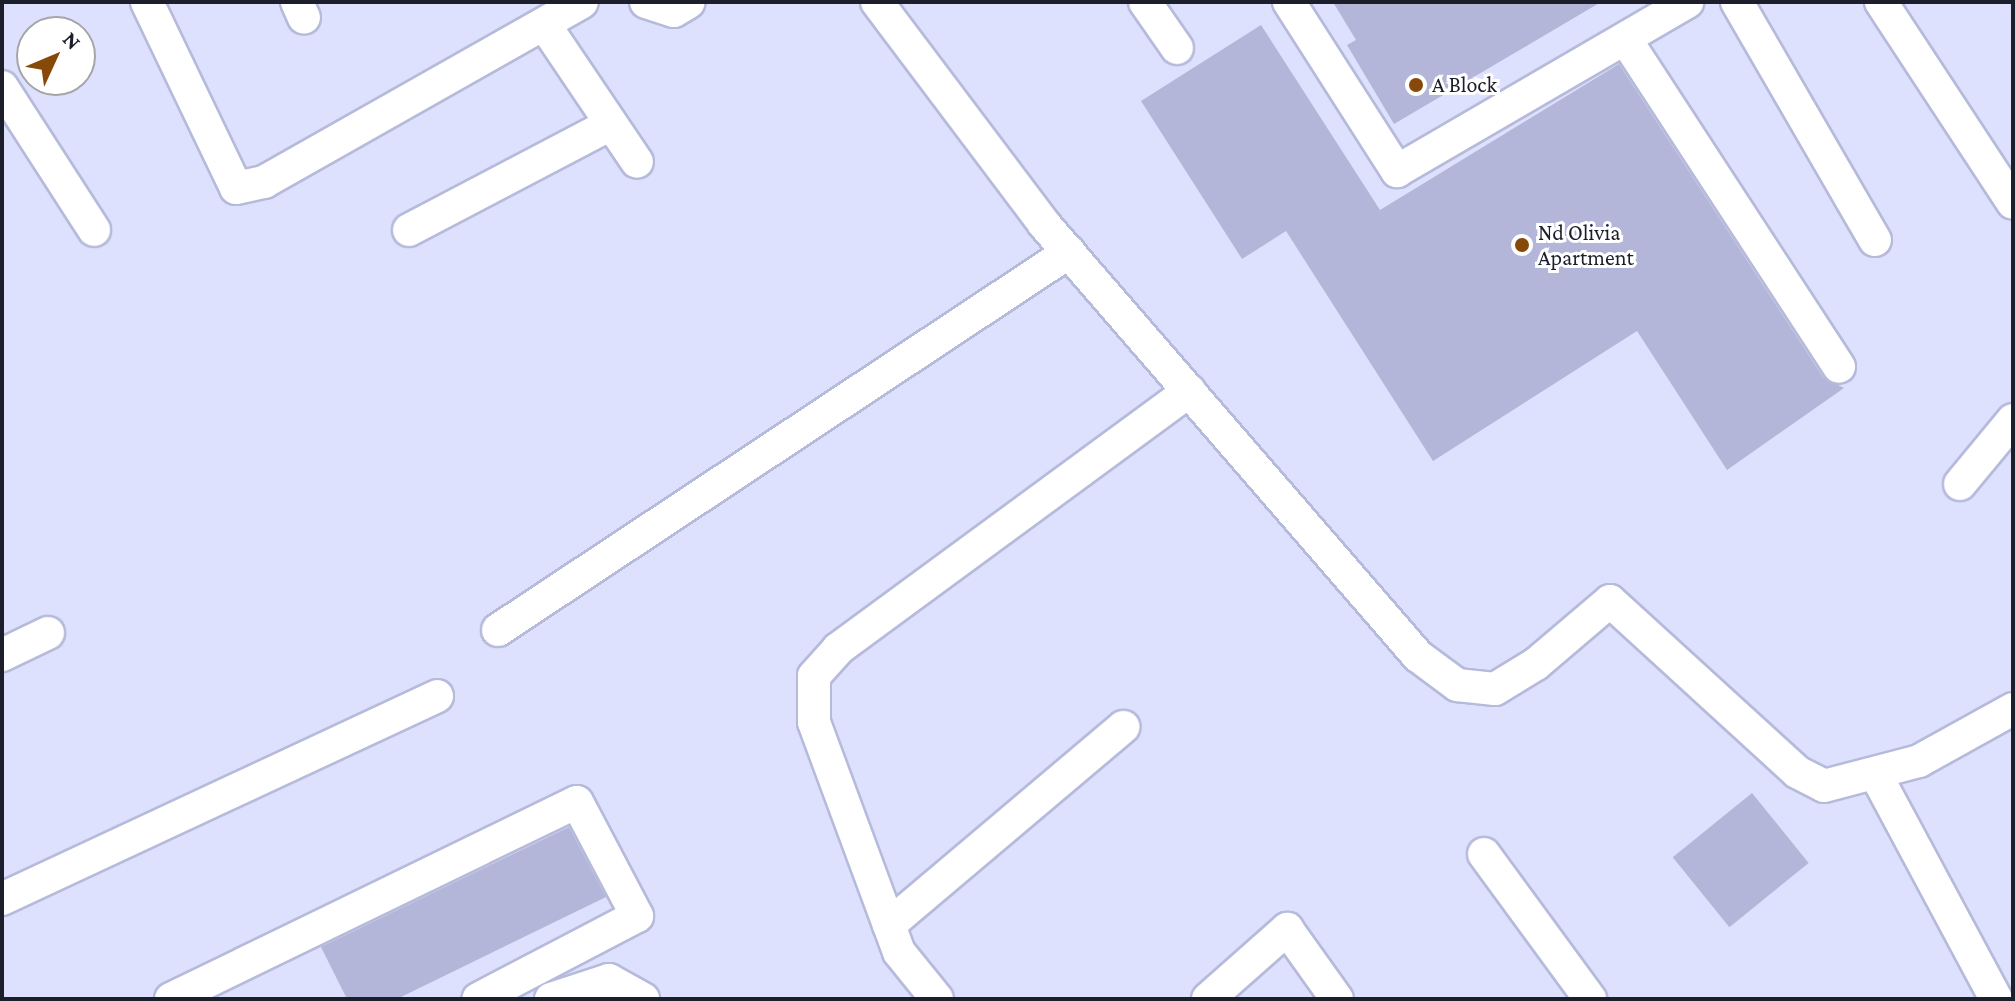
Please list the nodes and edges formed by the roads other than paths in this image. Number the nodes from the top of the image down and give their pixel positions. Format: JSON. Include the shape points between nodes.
{"nodes":[{"id":1,"x":147,"y":2,"type":"edge"},
{"id":2,"x":582,"y":2,"type":"edge"},
{"id":3,"x":646,"y":2,"type":"edge"},
{"id":4,"x":689,"y":2,"type":"edge"},
{"id":5,"x":877,"y":2,"type":"edge"},
{"id":6,"x":1145,"y":2,"type":"edge"},
{"id":7,"x":1289,"y":2,"type":"edge"},
{"id":8,"x":1687,"y":2,"type":"edge"},
{"id":9,"x":1737,"y":2,"type":"edge"},
{"id":10,"x":1881,"y":2,"type":"edge"},
{"id":11,"x":544,"y":24,"type":"junction"},
{"id":12,"x":1626,"y":40,"type":"junction"},
{"id":13,"x":1177,"y":48,"type":"dead end"},
{"id":14,"x":2,"y":87,"type":"edge"},
{"id":15,"x":611,"y":124,"type":"junction"},
{"id":16,"x":637,"y":162,"type":"dead end"},
{"id":17,"x":2013,"y":203,"type":"edge"},
{"id":18,"x":94,"y":230,"type":"dead end"},
{"id":19,"x":409,"y":230,"type":"dead end"},
{"id":20,"x":1875,"y":240,"type":"dead end"},
{"id":21,"x":1069,"y":252,"type":"junction"},
{"id":22,"x":1839,"y":367,"type":"dead end"},
{"id":23,"x":1189,"y":391,"type":"junction"},
{"id":24,"x":2013,"y":420,"type":"edge"},
{"id":25,"x":1960,"y":484,"type":"dead end"},
{"id":26,"x":498,"y":630,"type":"dead end"},
{"id":27,"x":48,"y":633,"type":"dead end"},
{"id":28,"x":2,"y":655,"type":"edge"},
{"id":29,"x":437,"y":696,"type":"dead end"},
{"id":30,"x":2013,"y":709,"type":"edge"},
{"id":31,"x":1123,"y":727,"type":"dead end"},
{"id":32,"x":1876,"y":775,"type":"junction"},
{"id":33,"x":1484,"y":854,"type":"dead end"},
{"id":34,"x":2,"y":899,"type":"edge"},
{"id":35,"x":889,"y":925,"type":"junction"},
{"id":36,"x":171,"y":999,"type":"edge"},
{"id":37,"x":478,"y":999,"type":"edge"},
{"id":38,"x":551,"y":999,"type":"edge"},
{"id":39,"x":643,"y":999,"type":"edge"},
{"id":40,"x":937,"y":999,"type":"edge"},
{"id":41,"x":1208,"y":999,"type":"edge"},
{"id":42,"x":1337,"y":999,"type":"edge"},
{"id":43,"x":1590,"y":999,"type":"edge"},
{"id":44,"x":1996,"y":999,"type":"edge"}],
"edges":[{"from":1,"to":11,"type":"street","via":[[236,188],[264,182]]},
{"from":2,"to":11,"type":"street"},
{"from":3,"to":4,"type":"street","via":[[674,11]]},
{"from":5,"to":21,"type":"street"},
{"from":6,"to":13,"type":"street"},
{"from":7,"to":12,"type":"street","via":[[1397,171]]},
{"from":8,"to":12,"type":"street"},
{"from":9,"to":20,"type":"street"},
{"from":10,"to":17,"type":"street"},
{"from":11,"to":15,"type":"street"},
{"from":12,"to":22,"type":"street"},
{"from":14,"to":18,"type":"street"},
{"from":15,"to":16,"type":"street"},
{"from":15,"to":19,"type":"street"},
{"from":21,"to":23,"type":"street"},
{"from":21,"to":26,"type":"street"},
{"from":23,"to":32,"type":"street","via":[[1418,656],[1457,685],[1495,689],[1536,664],[1610,601],[1797,772],[1824,786]]},
{"from":23,"to":35,"type":"street","via":[[838,649],[814,676],[814,722]]},
{"from":24,"to":25,"type":"street"},
{"from":27,"to":28,"type":"street"},
{"from":29,"to":34,"type":"street"},
{"from":30,"to":32,"type":"street","via":[[1919,761]]},
{"from":31,"to":35,"type":"street"},
{"from":32,"to":44,"type":"street"},
{"from":33,"to":43,"type":"street"},
{"from":35,"to":40,"type":"street","via":[[899,952]]},
{"from":36,"to":37,"type":"street","via":[[577,802],[637,916]]},
{"from":38,"to":39,"type":"street","via":[[609,980]]},
{"from":41,"to":42,"type":"street","via":[[1287,929]]}]}
